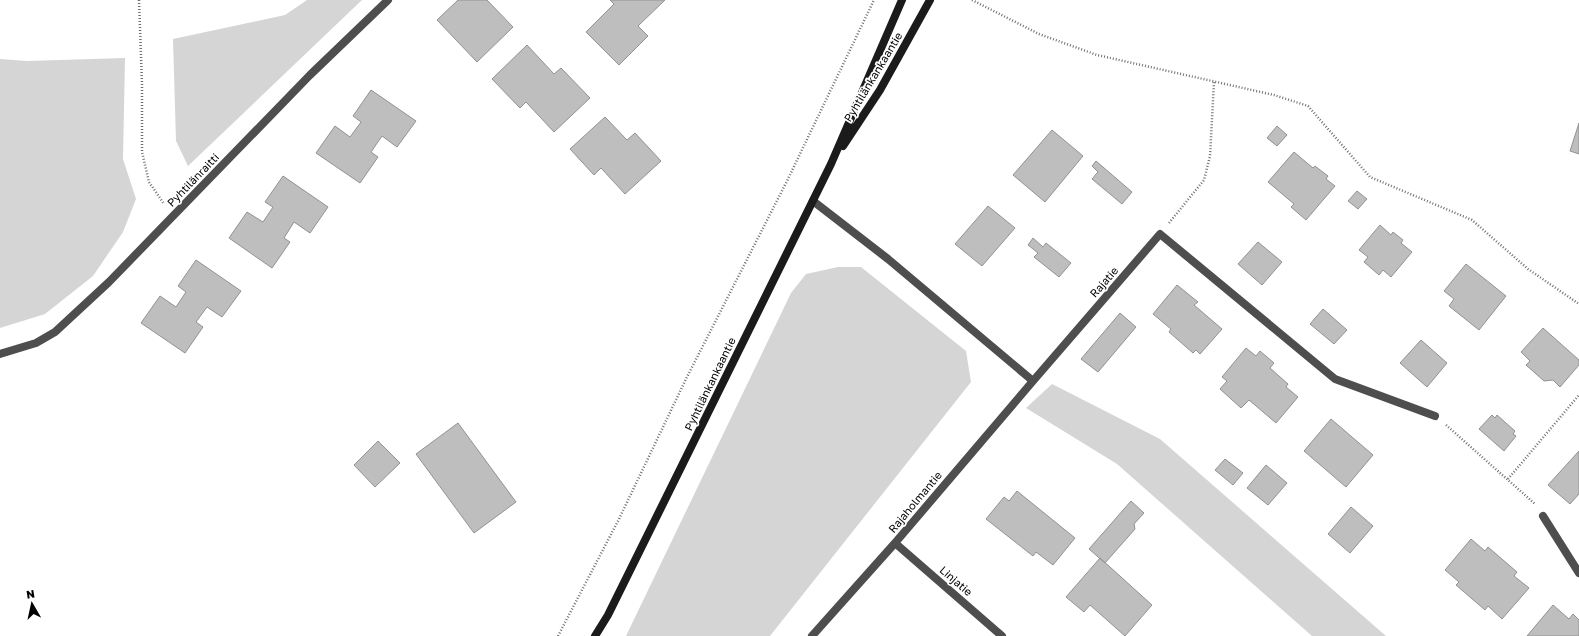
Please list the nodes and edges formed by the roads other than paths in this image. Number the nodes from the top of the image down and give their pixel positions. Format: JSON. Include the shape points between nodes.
{"nodes":[{"id":1,"x":388,"y":0,"type":"edge"},
{"id":2,"x":902,"y":0,"type":"edge"},
{"id":3,"x":930,"y":0,"type":"edge"},
{"id":4,"x":831,"y":164,"type":"junction"},
{"id":5,"x":813,"y":201,"type":"junction"},
{"id":6,"x":0,"y":354,"type":"edge"},
{"id":7,"x":1033,"y":381,"type":"junction"},
{"id":8,"x":1435,"y":416,"type":"road end"},
{"id":9,"x":1543,"y":516,"type":"road end"},
{"id":10,"x":895,"y":543,"type":"junction"},
{"id":11,"x":1579,"y":573,"type":"edge"},
{"id":12,"x":608,"y":615,"type":"junction"},
{"id":13,"x":594,"y":636,"type":"edge"},
{"id":14,"x":601,"y":636,"type":"edge"},
{"id":15,"x":812,"y":636,"type":"edge"},
{"id":16,"x":1002,"y":636,"type":"edge"}],
"edges":[{"from":1,"to":6,"type":"street","name":"Pyhtilänraitti","via":[[310,75],[109,282],[56,332],[36,343]]},
{"from":2,"to":4,"type":"street","name":"Pyhtilänkankaantie"},
{"from":3,"to":4,"type":"street","name":"Pyhtilänkankaantie","via":[[880,90]]},
{"from":4,"to":5,"type":"street","name":"Pyhtilänkankaantie"},
{"from":5,"to":7,"type":"street","via":[[888,259]]},
{"from":5,"to":12,"type":"street","name":"Pyhtilänkankaantie"},
{"from":7,"to":8,"type":"street","name":"Rajatie","via":[[1160,234],[1335,379]]},
{"from":7,"to":10,"type":"street","name":"Rajaholmantie"},
{"from":9,"to":11,"type":"street"},
{"from":10,"to":15,"type":"street","name":"Rajaholmantie"},
{"from":10,"to":16,"type":"street","name":"Linjatie"},
{"from":12,"to":13,"type":"street","name":"Pyhtilänkankaantie"},
{"from":12,"to":14,"type":"street","name":"Pyhtilänkankaantie"}]}
